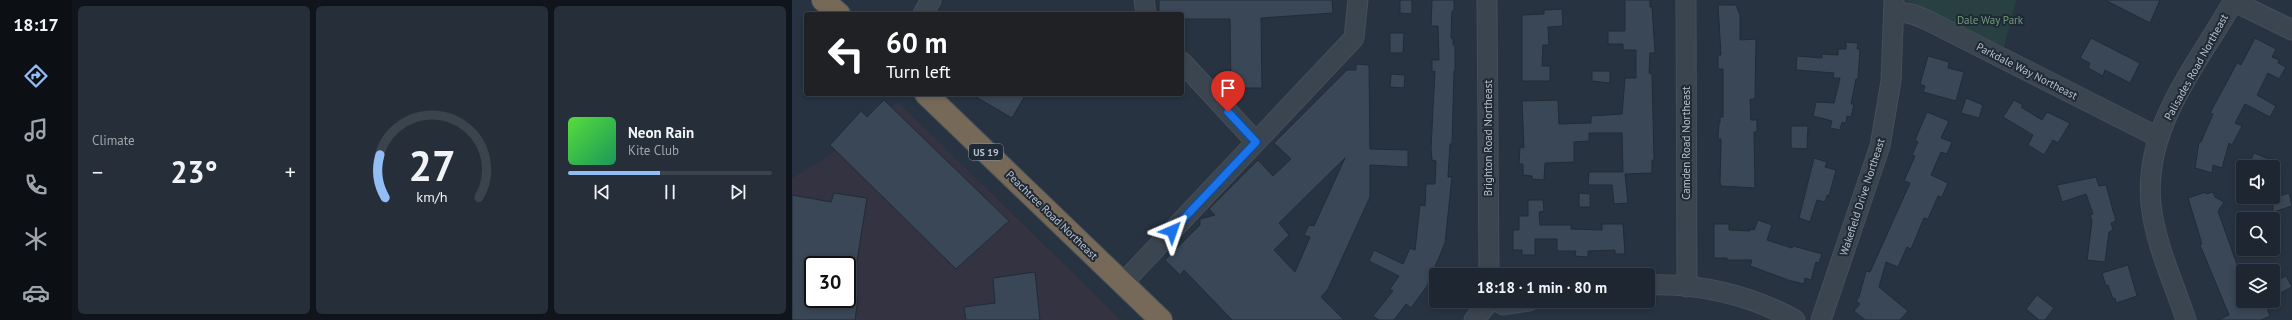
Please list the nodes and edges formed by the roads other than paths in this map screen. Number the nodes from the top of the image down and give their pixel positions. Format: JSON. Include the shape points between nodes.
{"nodes":[{"id":1,"x":823,"y":0,"type":"edge"},
{"id":2,"x":931,"y":0,"type":"edge"},
{"id":3,"x":1144,"y":0,"type":"edge"},
{"id":4,"x":1358,"y":0,"type":"edge"},
{"id":5,"x":1487,"y":0,"type":"edge"},
{"id":6,"x":1686,"y":0,"type":"edge"},
{"id":7,"x":2233,"y":0,"type":"edge"},
{"id":8,"x":1894,"y":6,"type":"edge"},
{"id":9,"x":837,"y":12,"type":"edge"},
{"id":10,"x":924,"y":12,"type":"edge"},
{"id":11,"x":1146,"y":12,"type":"edge"},
{"id":12,"x":2292,"y":30,"type":"edge"},
{"id":13,"x":1184,"y":64,"type":"edge"},
{"id":14,"x":928,"y":96,"type":"edge"},
{"id":15,"x":2158,"y":137,"type":"junction"},
{"id":16,"x":1256,"y":142,"type":"junction"},
{"id":17,"x":1489,"y":268,"type":"edge"},
{"id":18,"x":1123,"y":283,"type":"junction"},
{"id":19,"x":1655,"y":286,"type":"edge"},
{"id":20,"x":1687,"y":286,"type":"junction"},
{"id":21,"x":1484,"y":308,"type":"edge"},
{"id":22,"x":1161,"y":320,"type":"edge"},
{"id":23,"x":1474,"y":320,"type":"edge"},
{"id":24,"x":1795,"y":320,"type":"edge"},
{"id":25,"x":1821,"y":320,"type":"edge"},
{"id":26,"x":2186,"y":320,"type":"edge"}],
"edges":[{"from":1,"to":9,"type":"highway"},
{"from":2,"to":10,"type":"street"},
{"from":3,"to":11,"type":"street"},
{"from":4,"to":16,"type":"street","via":[[1354,38]]},
{"from":5,"to":17,"type":"street","name":"Brighton Road Northeast"},
{"from":6,"to":20,"type":"street","name":"Camden Road Northeast"},
{"from":7,"to":12,"type":"street"},
{"from":7,"to":15,"type":"street","name":"Palisades Road Northeast","via":[[2172,105]]},
{"from":8,"to":15,"type":"street","name":"Parkdale Way Northeast","via":[[1927,20]]},
{"from":8,"to":25,"type":"street","name":"Wakefield Drive Northeast","via":[[1891,82],[1880,146]]},
{"from":13,"to":16,"type":"street"},
{"from":14,"to":18,"type":"highway","name":"Peachtree Road Northeast","number":"US 19"},
{"from":15,"to":26,"type":"street","name":"Palisades Road Northeast","via":[[2151,180],[2151,204],[2160,244]]},
{"from":16,"to":18,"type":"street"},
{"from":18,"to":22,"type":"highway","name":"Peachtree Road Northeast","number":"US 19"},
{"from":19,"to":20,"type":"street"},
{"from":20,"to":24,"type":"street","via":[[1755,302]]},
{"from":21,"to":23,"type":"street"}]}
